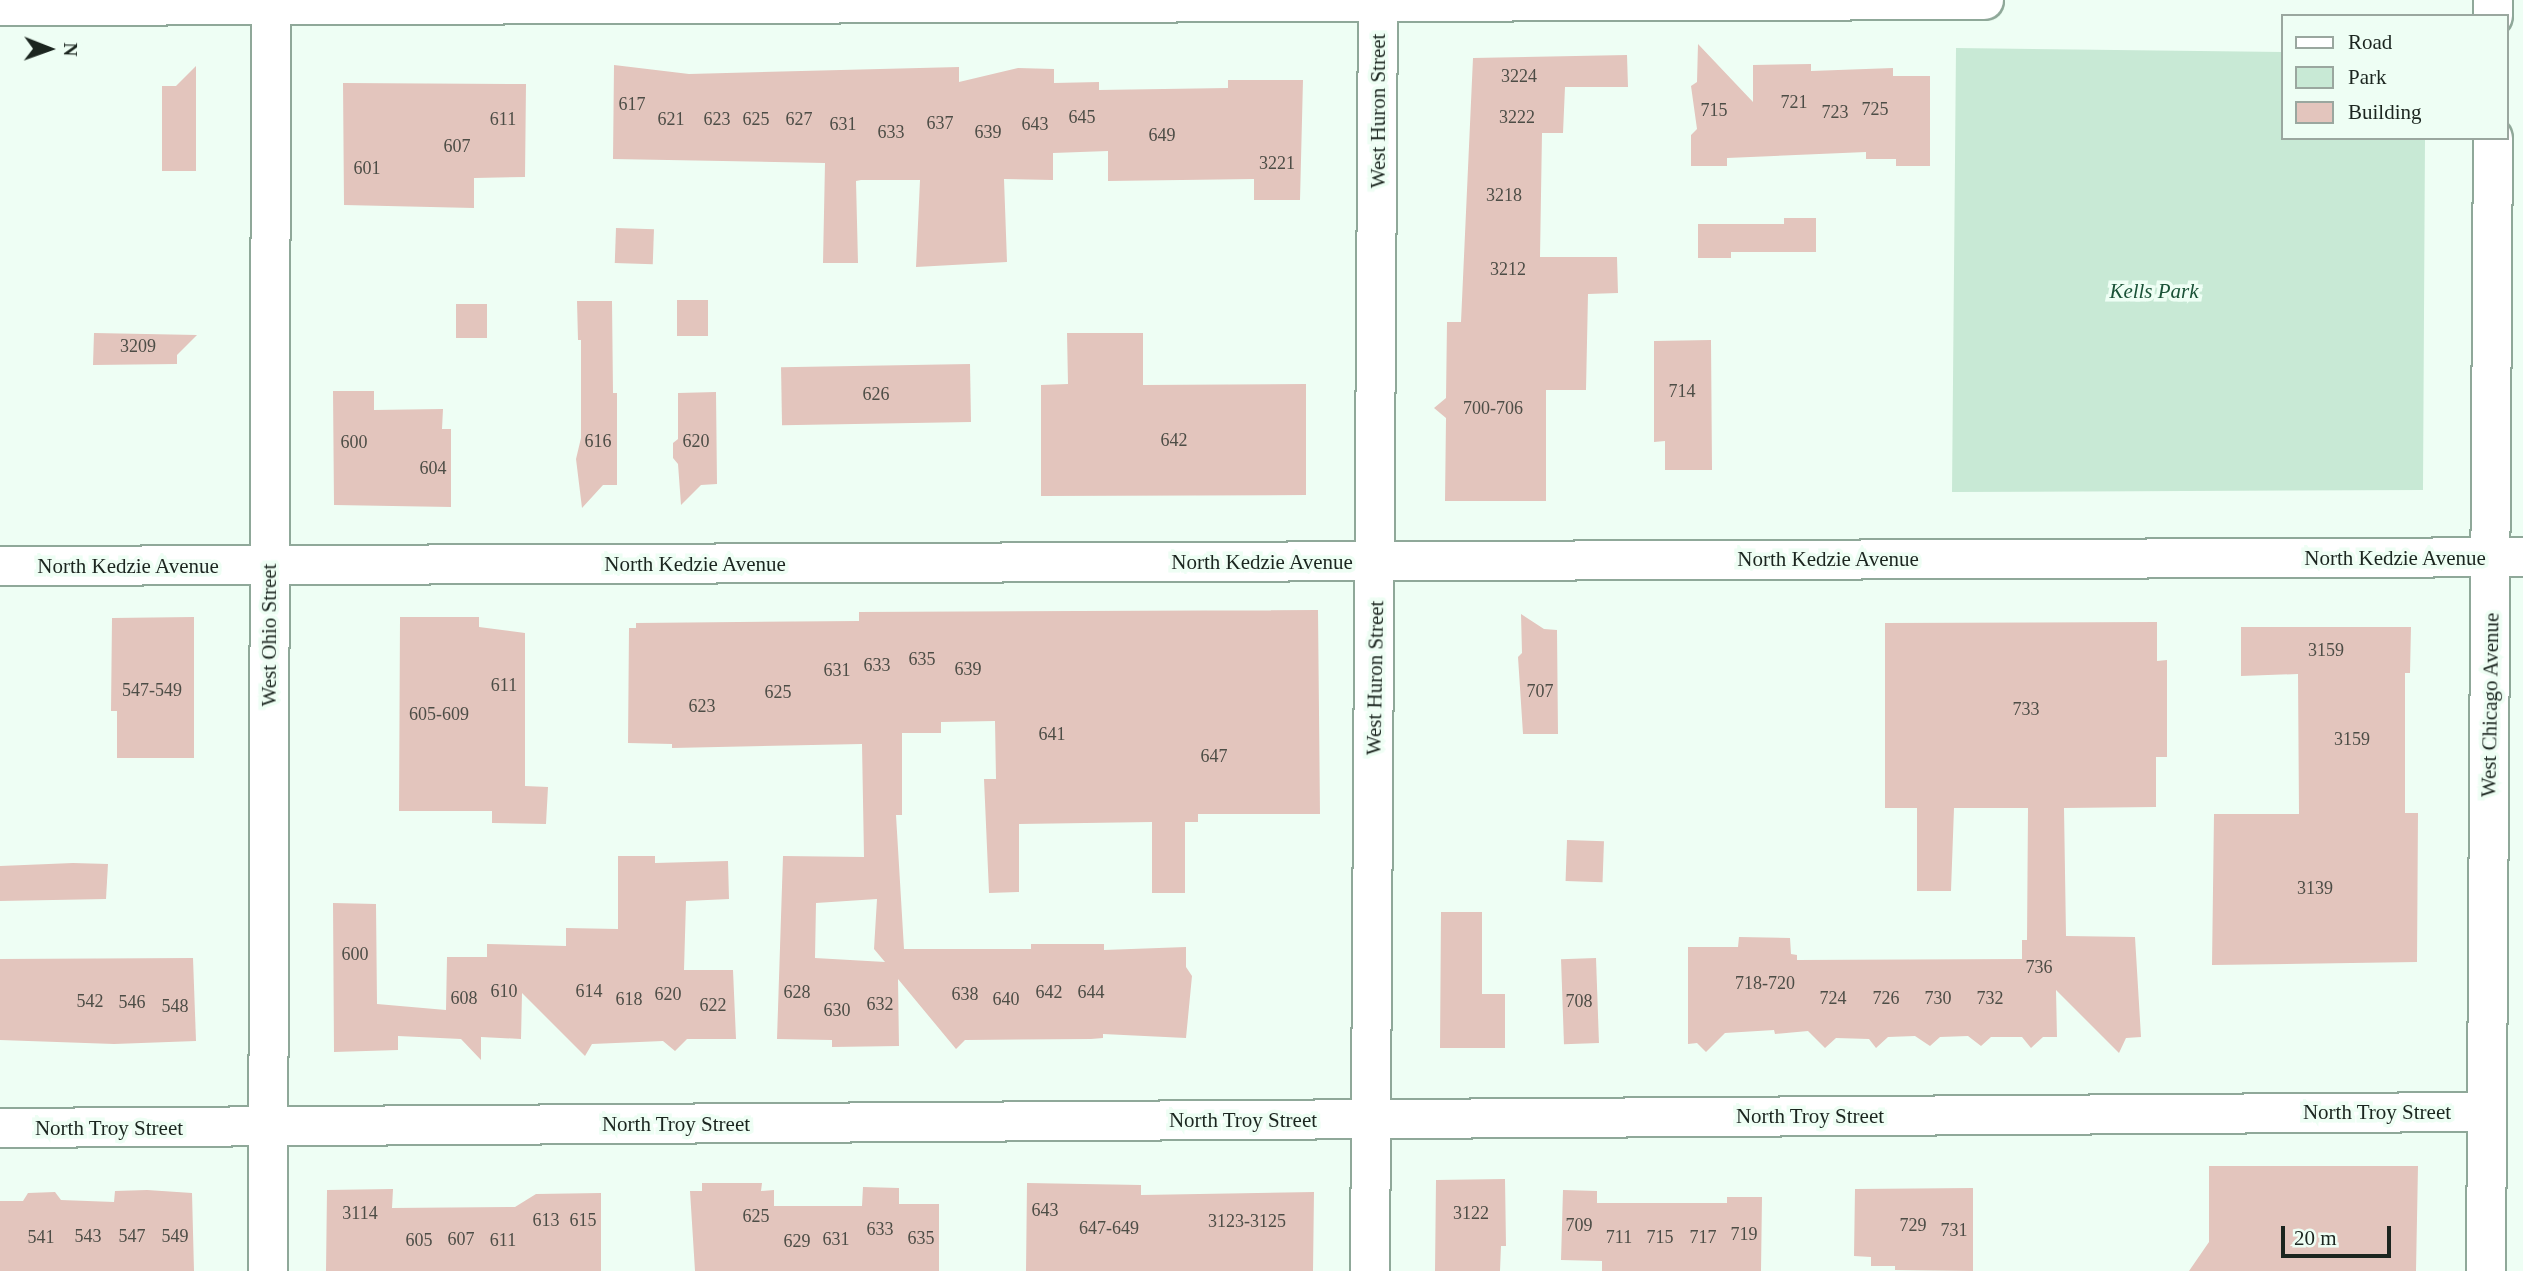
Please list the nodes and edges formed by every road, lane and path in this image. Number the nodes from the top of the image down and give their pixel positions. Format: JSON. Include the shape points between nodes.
{"nodes":[{"id":1,"x":1984,"y":0,"type":"edge"},
{"id":2,"x":271,"y":1,"type":"edge"},
{"id":3,"x":1378,"y":1,"type":"edge"},
{"id":4,"x":0,"y":6,"type":"edge"},
{"id":5,"x":2493,"y":140,"type":"edge"},
{"id":6,"x":2507,"y":557,"type":"edge"},
{"id":7,"x":1376,"y":561,"type":"junction"},
{"id":8,"x":270,"y":565,"type":"junction"},
{"id":9,"x":0,"y":566,"type":"edge"},
{"id":10,"x":2487,"y":1112,"type":"junction"},
{"id":11,"x":1371,"y":1119,"type":"junction"},
{"id":12,"x":268,"y":1127,"type":"junction"},
{"id":13,"x":0,"y":1128,"type":"edge"},
{"id":14,"x":268,"y":1271,"type":"edge"},
{"id":15,"x":1370,"y":1271,"type":"edge"},
{"id":16,"x":2486,"y":1271,"type":"edge"}],
"edges":[{"from":1,"to":3,"type":"street"},
{"from":2,"to":3,"type":"street"},
{"from":2,"to":4,"type":"street"},
{"from":2,"to":8,"type":"street","name":"West Ohio Street"},
{"from":3,"to":7,"type":"street","name":"West Huron Street"},
{"from":5,"to":6,"type":"street","name":"West Chicago Avenue"},
{"from":6,"to":7,"type":"street","name":"North Kedzie Avenue"},
{"from":6,"to":10,"type":"street","name":"West Chicago Avenue"},
{"from":7,"to":8,"type":"street","name":"North Kedzie Avenue"},
{"from":7,"to":11,"type":"street","name":"West Huron Street"},
{"from":8,"to":9,"type":"street","name":"North Kedzie Avenue"},
{"from":8,"to":12,"type":"street","name":"West Ohio Street"},
{"from":10,"to":11,"type":"street","name":"North Troy Street"},
{"from":10,"to":16,"type":"street","name":"West Chicago Avenue"},
{"from":11,"to":12,"type":"street","name":"North Troy Street"},
{"from":11,"to":15,"type":"street","name":"West Huron Street"},
{"from":12,"to":13,"type":"street","name":"North Troy Street"},
{"from":12,"to":14,"type":"street","name":"West Ohio Street"}]}
